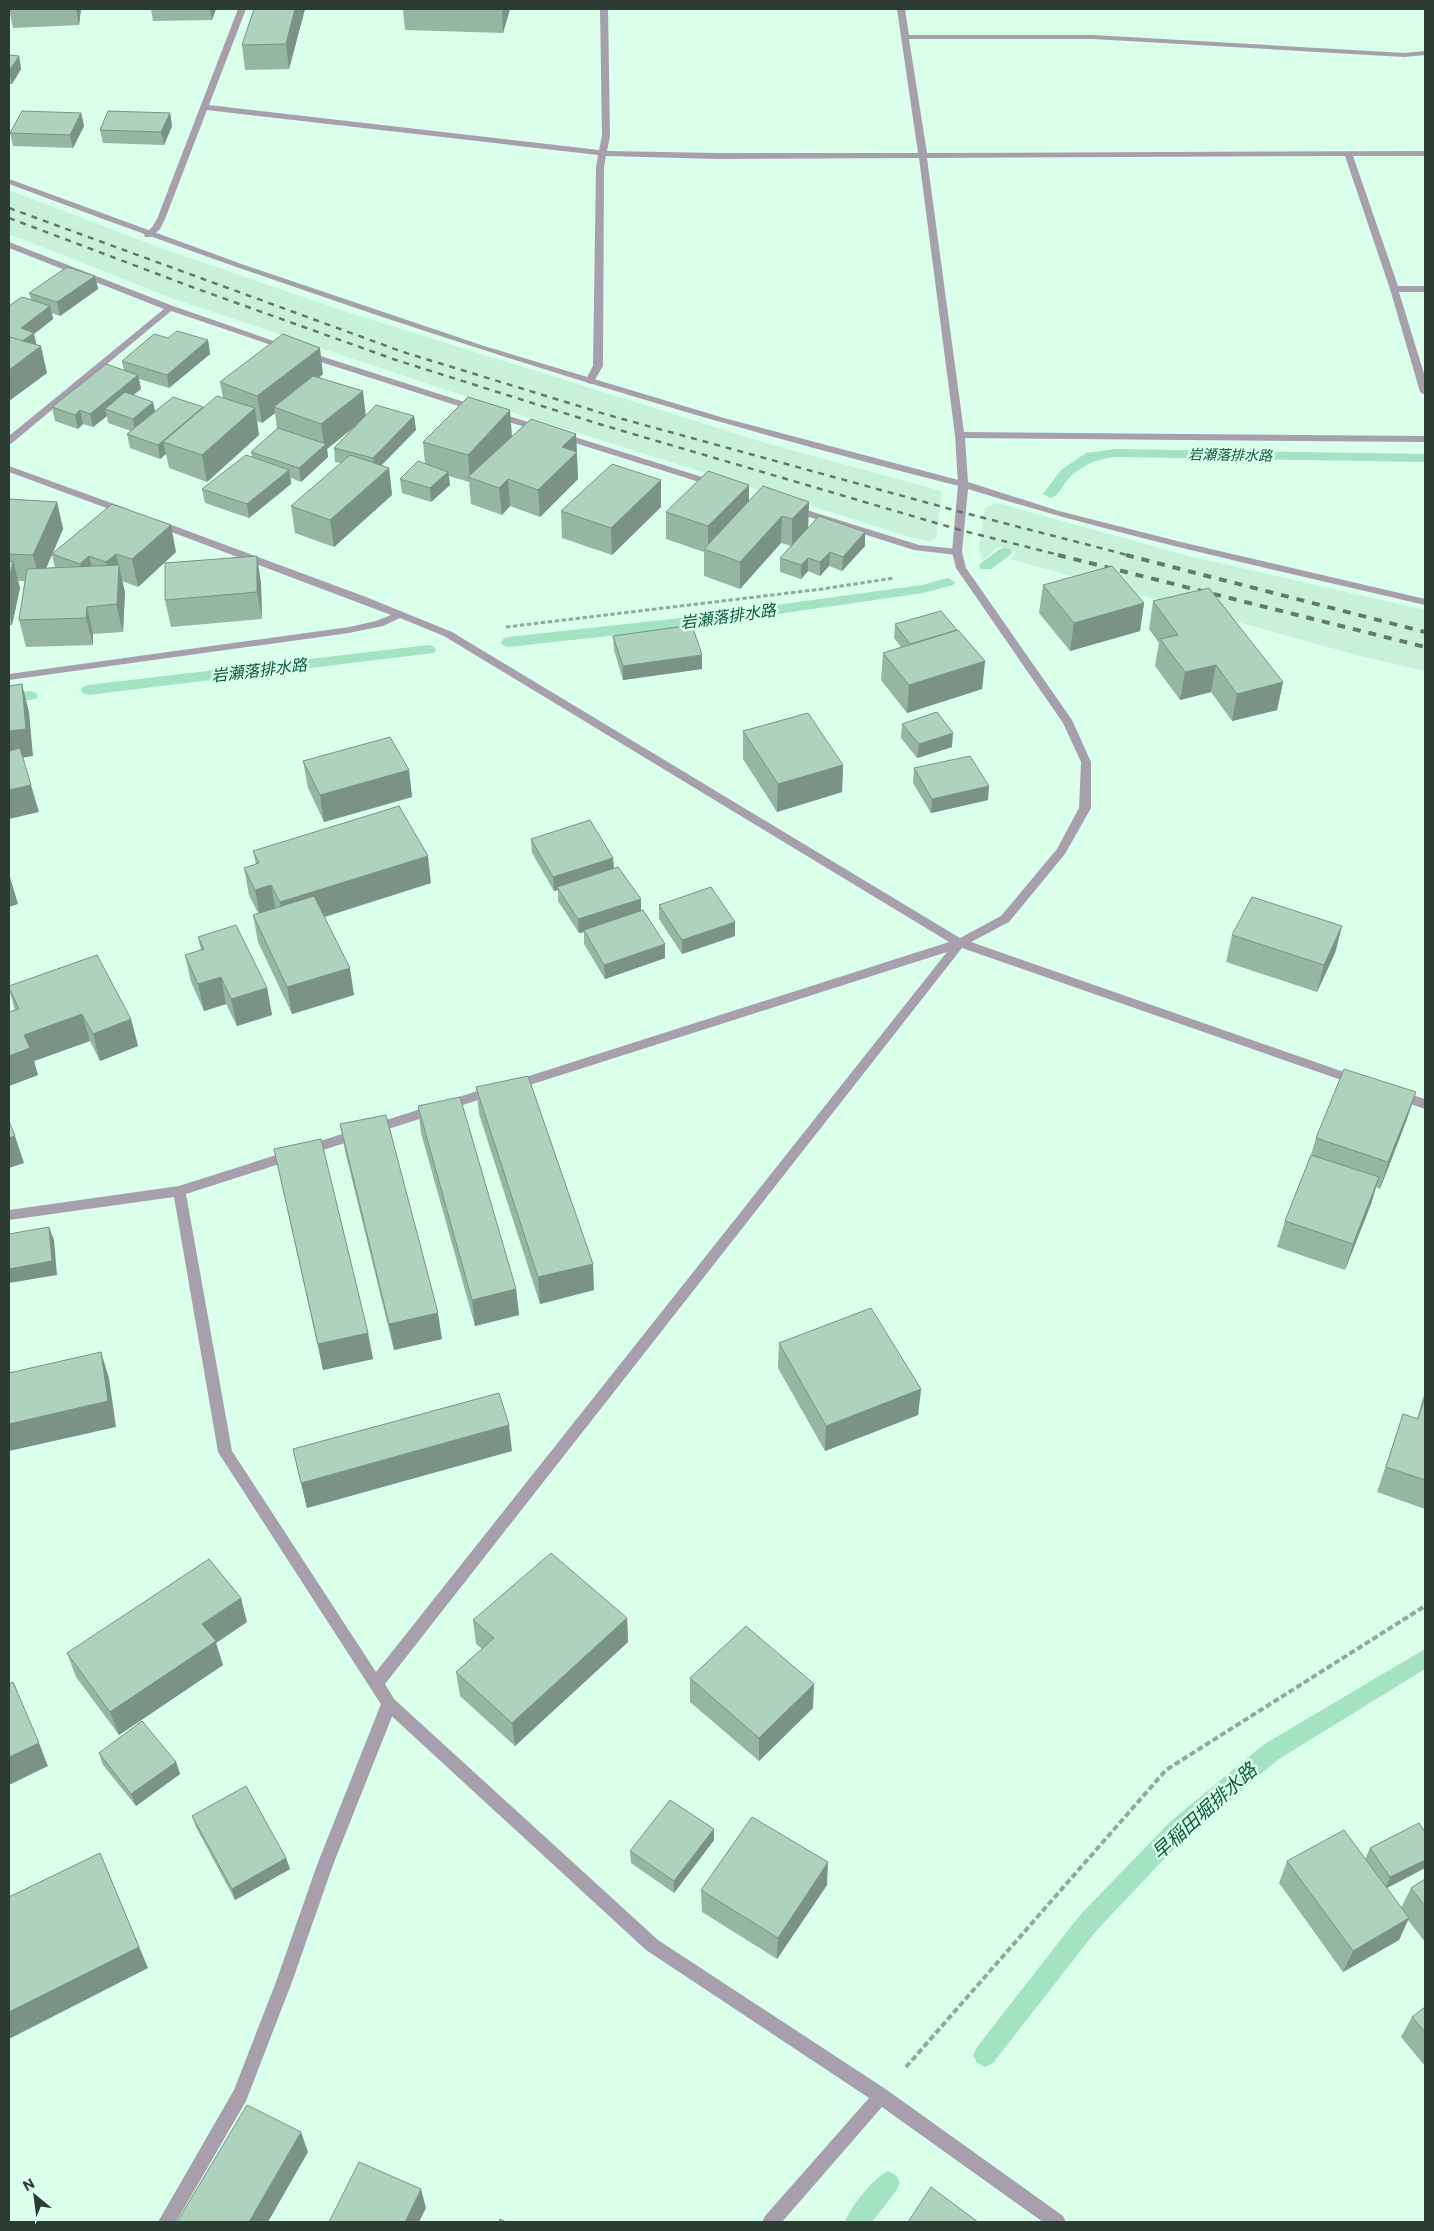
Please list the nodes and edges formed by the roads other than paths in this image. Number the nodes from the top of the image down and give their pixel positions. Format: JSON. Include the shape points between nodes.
{"nodes":[{"id":1,"x":242,"y":9,"type":"edge"},
{"id":2,"x":604,"y":9,"type":"edge"},
{"id":3,"x":901,"y":9,"type":"edge"},
{"id":4,"x":904,"y":37,"type":"junction"},
{"id":5,"x":1425,"y":53,"type":"edge"},
{"id":6,"x":205,"y":107,"type":"junction"},
{"id":7,"x":1425,"y":153,"type":"edge"},
{"id":8,"x":603,"y":154,"type":"junction"},
{"id":9,"x":1348,"y":154,"type":"junction"},
{"id":10,"x":923,"y":156,"type":"junction"},
{"id":11,"x":9,"y":181,"type":"edge"},
{"id":12,"x":148,"y":235,"type":"junction"},
{"id":13,"x":9,"y":245,"type":"edge"},
{"id":14,"x":1394,"y":289,"type":"junction"},
{"id":15,"x":1425,"y":289,"type":"edge"},
{"id":16,"x":170,"y":308,"type":"junction"},
{"id":17,"x":590,"y":381,"type":"junction"},
{"id":18,"x":1425,"y":392,"type":"edge"},
{"id":19,"x":960,"y":435,"type":"junction"},
{"id":20,"x":1425,"y":439,"type":"edge"},
{"id":21,"x":9,"y":441,"type":"edge"},
{"id":22,"x":9,"y":469,"type":"edge"},
{"id":23,"x":963,"y":484,"type":"junction"},
{"id":24,"x":729,"y":488,"type":"edge"},
{"id":25,"x":786,"y":506,"type":"edge"},
{"id":26,"x":958,"y":552,"type":"junction"},
{"id":27,"x":1425,"y":602,"type":"edge"},
{"id":28,"x":399,"y":615,"type":"junction"},
{"id":29,"x":9,"y":676,"type":"edge"},
{"id":30,"x":960,"y":943,"type":"junction"},
{"id":31,"x":1369,"y":1085,"type":"edge"},
{"id":32,"x":1388,"y":1092,"type":"edge"},
{"id":33,"x":1425,"y":1104,"type":"edge"},
{"id":34,"x":179,"y":1191,"type":"junction"},
{"id":35,"x":9,"y":1215,"type":"edge"},
{"id":36,"x":376,"y":1684,"type":"junction"},
{"id":37,"x":389,"y":1704,"type":"junction"},
{"id":38,"x":881,"y":2096,"type":"junction"},
{"id":39,"x":168,"y":2222,"type":"edge"},
{"id":40,"x":771,"y":2222,"type":"edge"},
{"id":41,"x":1057,"y":2222,"type":"edge"}],
"edges":[{"from":1,"to":6,"type":"street"},
{"from":2,"to":8,"type":"street","via":[[606,136]]},
{"from":3,"to":4,"type":"street"},
{"from":4,"to":5,"type":"street","via":[[1093,37],[1404,55]]},
{"from":4,"to":10,"type":"street"},
{"from":6,"to":8,"type":"street"},
{"from":6,"to":12,"type":"street","via":[[161,219]]},
{"from":7,"to":9,"type":"street"},
{"from":8,"to":10,"type":"street"},
{"from":8,"to":17,"type":"street","via":[[600,167],[598,366]]},
{"from":9,"to":10,"type":"street"},
{"from":9,"to":14,"type":"street"},
{"from":10,"to":19,"type":"street"},
{"from":11,"to":12,"type":"street"},
{"from":12,"to":17,"type":"street"},
{"from":13,"to":16,"type":"street"},
{"from":14,"to":15,"type":"street"},
{"from":14,"to":18,"type":"street"},
{"from":16,"to":21,"type":"street"},
{"from":16,"to":24,"type":"street","via":[[359,372]]},
{"from":17,"to":23,"type":"street","via":[[828,451]]},
{"from":19,"to":20,"type":"street"},
{"from":19,"to":23,"type":"street"},
{"from":22,"to":28,"type":"street"},
{"from":23,"to":26,"type":"street"},
{"from":23,"to":27,"type":"street","via":[[1055,513],[1172,543]]},
{"from":25,"to":26,"type":"street","via":[[918,548]]},
{"from":26,"to":30,"type":"street","via":[[961,568],[970,584],[1068,722],[1086,762],[1085,808],[1061,851],[1005,919]]},
{"from":28,"to":29,"type":"street","via":[[379,624],[349,630]]},
{"from":28,"to":30,"type":"street","via":[[448,634]]},
{"from":30,"to":31,"type":"street"},
{"from":30,"to":34,"type":"street"},
{"from":30,"to":36,"type":"street"},
{"from":32,"to":33,"type":"street"},
{"from":34,"to":35,"type":"street"},
{"from":34,"to":36,"type":"street","via":[[225,1452]]},
{"from":36,"to":37,"type":"street"},
{"from":37,"to":38,"type":"street","via":[[652,1945]]},
{"from":37,"to":39,"type":"street","via":[[240,2095]]},
{"from":38,"to":40,"type":"street"},
{"from":38,"to":41,"type":"street"}]}
